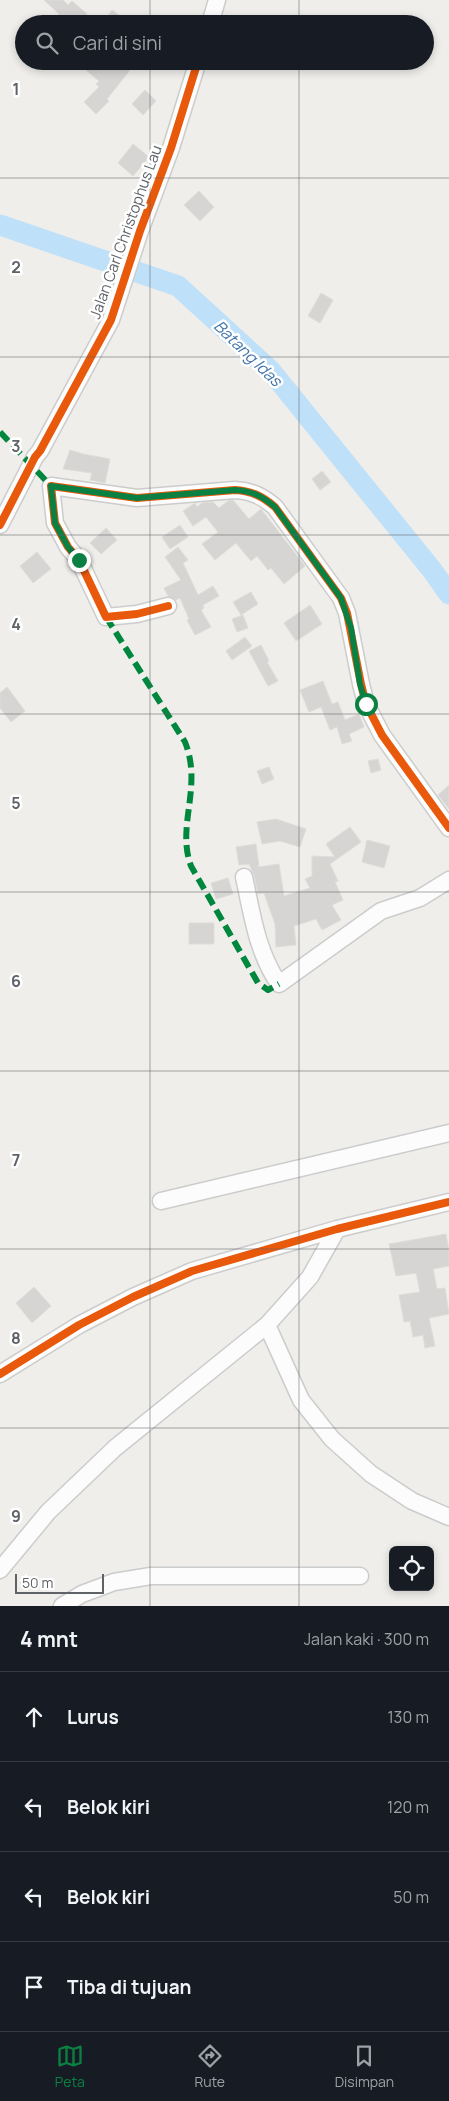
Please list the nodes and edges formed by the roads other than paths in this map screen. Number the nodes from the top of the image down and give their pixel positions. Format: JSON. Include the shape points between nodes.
{"nodes":[{"id":1,"x":217,"y":0,"type":"edge"},
{"id":2,"x":213,"y":15,"type":"edge"},
{"id":3,"x":195,"y":70,"type":"edge"},
{"id":4,"x":0,"y":525,"type":"edge"},
{"id":5,"x":168,"y":606,"type":"dead end"},
{"id":6,"x":448,"y":824,"type":"edge"},
{"id":7,"x":244,"y":877,"type":"dead end"},
{"id":8,"x":449,"y":880,"type":"edge"},
{"id":9,"x":449,"y":1133,"type":"edge"},
{"id":10,"x":161,"y":1201,"type":"dead end"},
{"id":11,"x":449,"y":1202,"type":"edge"},
{"id":12,"x":337,"y":1229,"type":"junction"},
{"id":13,"x":267,"y":1325,"type":"junction"},
{"id":14,"x":0,"y":1374,"type":"edge"},
{"id":15,"x":449,"y":1517,"type":"edge"},
{"id":16,"x":0,"y":1570,"type":"edge"},
{"id":17,"x":360,"y":1576,"type":"dead end"},
{"id":18,"x":62,"y":1606,"type":"edge"}],
"edges":[{"from":1,"to":2,"type":"street"},
{"from":3,"to":4,"type":"street","name":"Jalan Carl Christophus Lau","via":[[111,320]]},
{"from":5,"to":6,"type":"street","via":[[138,614],[106,617],[79,560],[55,523],[51,486],[137,498],[248,490],[275,507],[341,598],[351,628],[360,684],[374,722]]},
{"from":7,"to":8,"type":"street","via":[[260,948],[279,984],[381,911],[420,898]]},
{"from":9,"to":10,"type":"street"},
{"from":11,"to":12,"type":"street"},
{"from":12,"to":13,"type":"street","via":[[310,1277]]},
{"from":12,"to":14,"type":"street","via":[[192,1271],[87,1321]]},
{"from":13,"to":15,"type":"street","via":[[301,1400],[332,1439],[371,1474],[412,1501]]},
{"from":13,"to":16,"type":"street","via":[[115,1448],[48,1512]]},
{"from":17,"to":18,"type":"street","via":[[151,1576],[114,1582],[82,1594]]}]}
